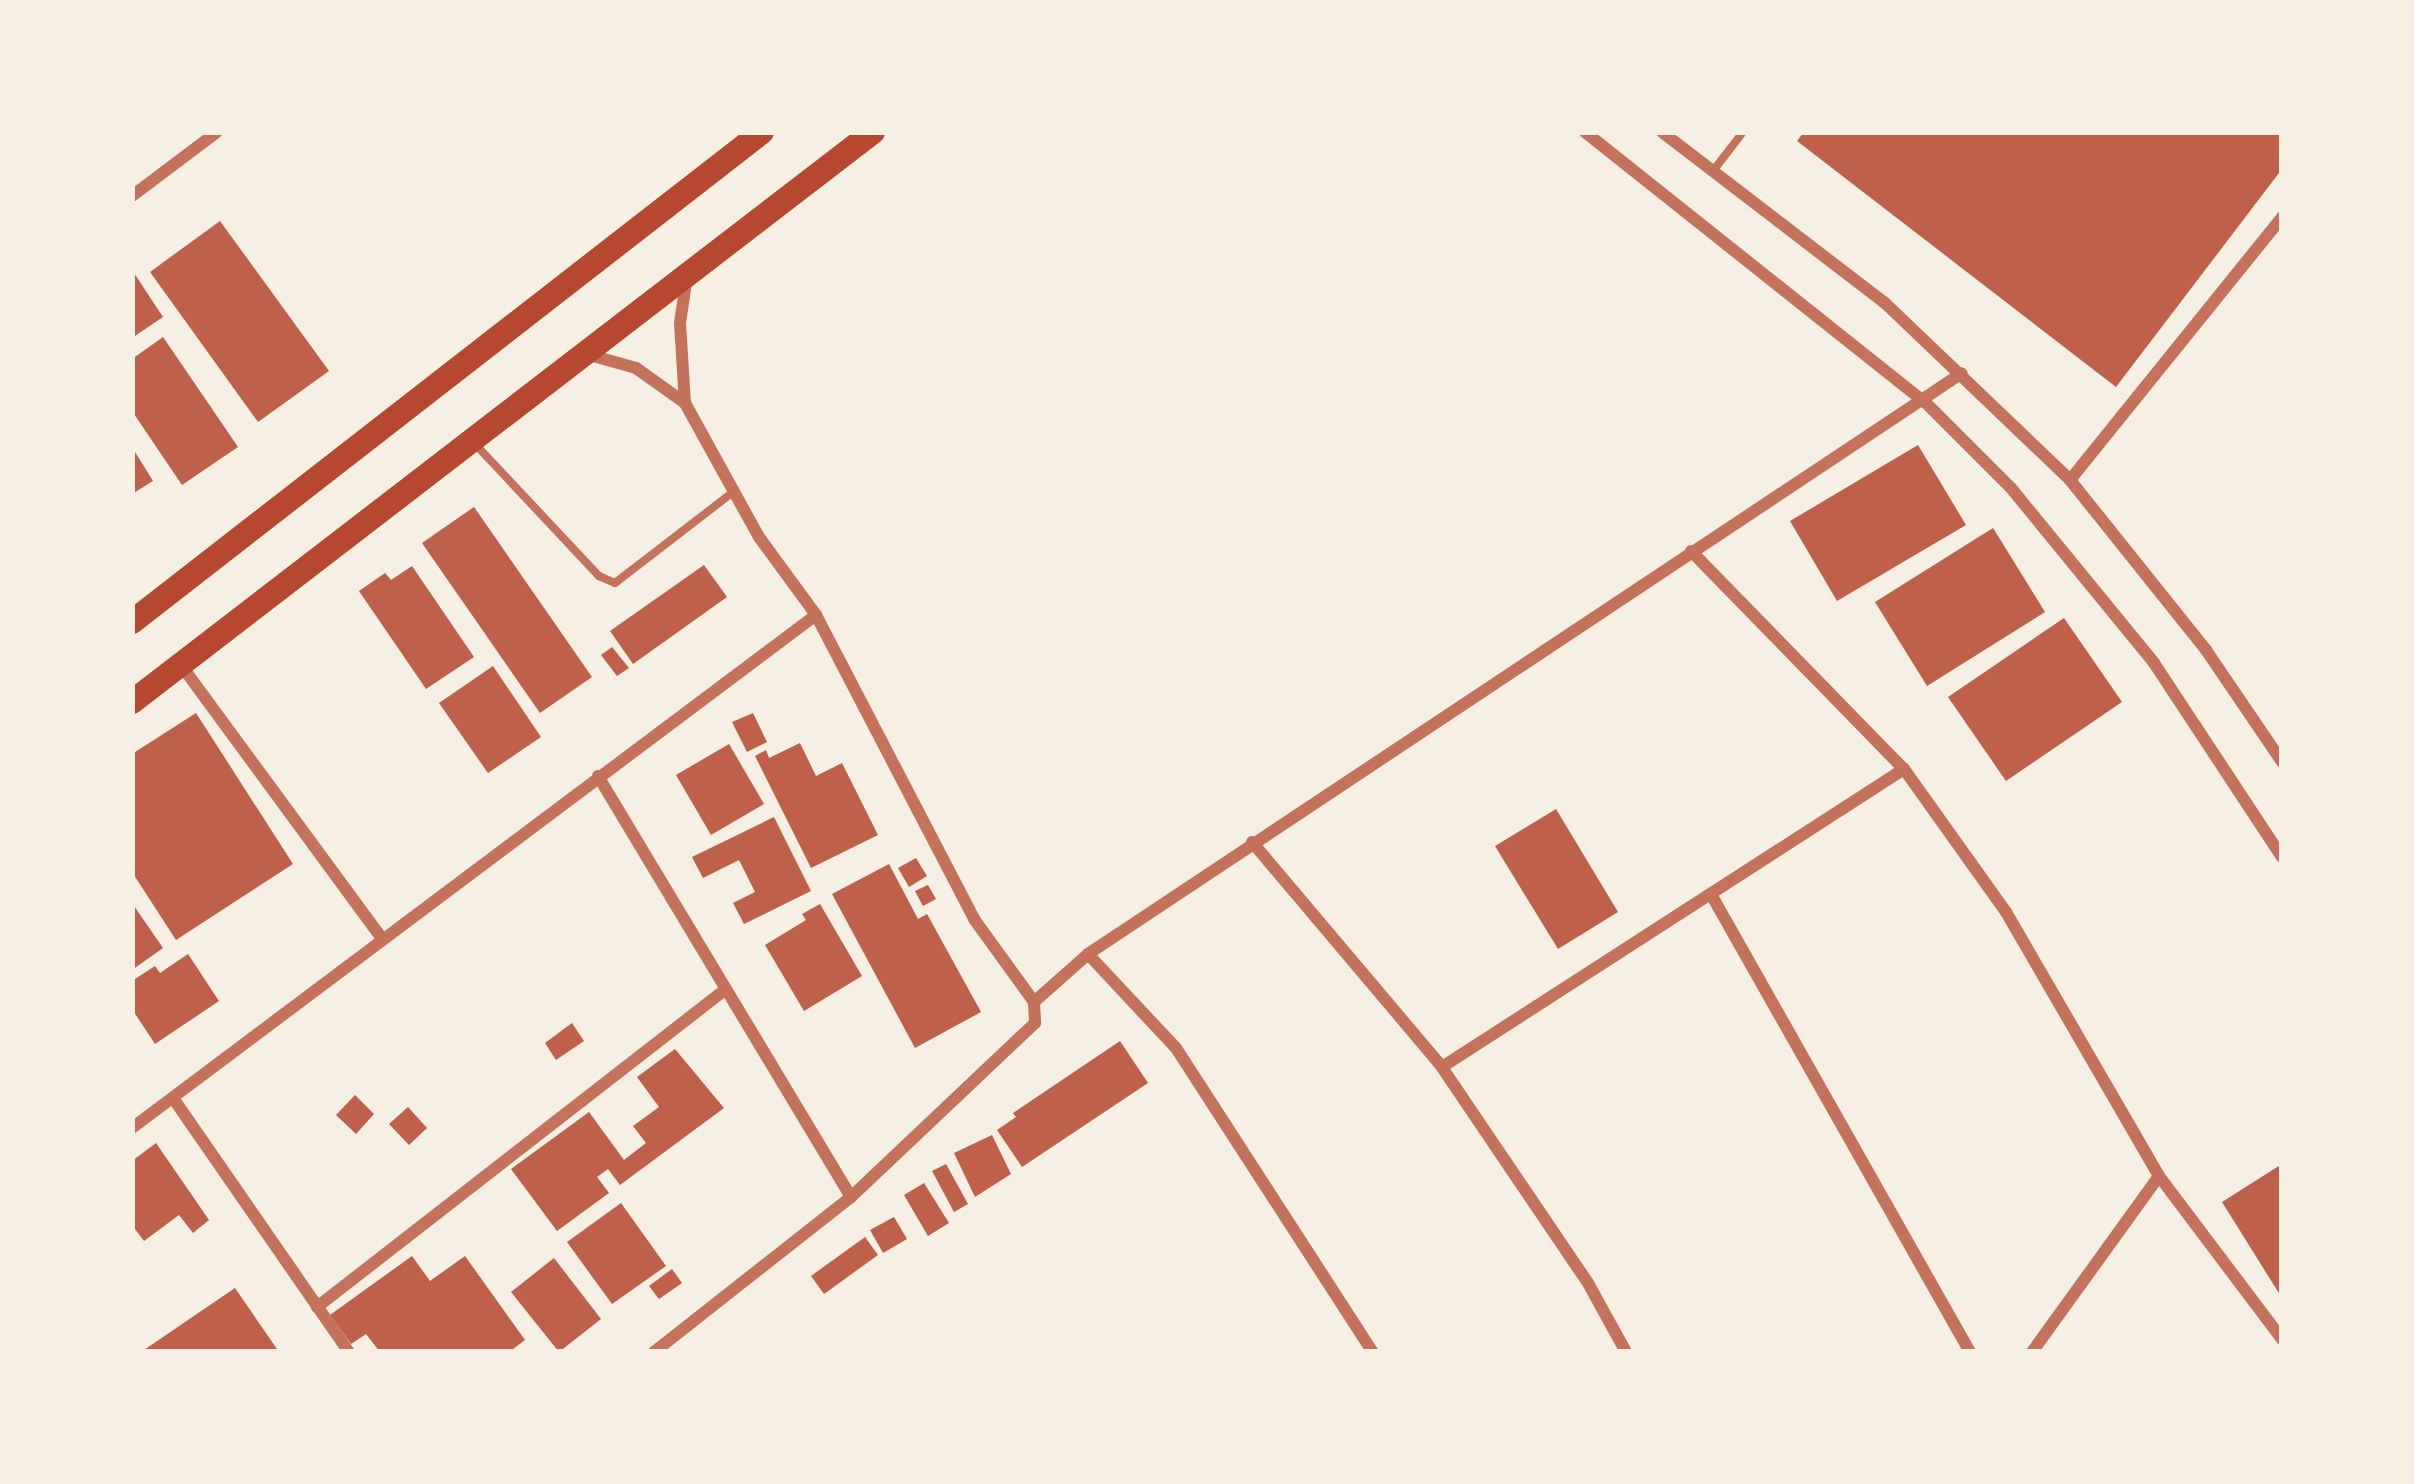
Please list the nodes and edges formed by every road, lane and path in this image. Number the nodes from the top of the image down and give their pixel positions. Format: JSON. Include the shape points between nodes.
{"nodes":[{"id":1,"x":217,"y":132,"type":"edge"},
{"id":2,"x":762,"y":132,"type":"edge"},
{"id":3,"x":873,"y":132,"type":"edge"},
{"id":4,"x":1586,"y":132,"type":"edge"},
{"id":5,"x":1662,"y":132,"type":"edge"},
{"id":6,"x":1743,"y":132,"type":"edge"},
{"id":7,"x":1713,"y":171,"type":"junction"},
{"id":8,"x":132,"y":196,"type":"edge"},
{"id":9,"x":2282,"y":217,"type":"edge"},
{"id":10,"x":687,"y":275,"type":"junction"},
{"id":11,"x":585,"y":354,"type":"junction"},
{"id":12,"x":1962,"y":373,"type":"junction"},
{"id":13,"x":1924,"y":402,"type":"junction"},
{"id":14,"x":685,"y":403,"type":"junction"},
{"id":15,"x":472,"y":440,"type":"junction"},
{"id":16,"x":2070,"y":480,"type":"junction"},
{"id":17,"x":732,"y":493,"type":"junction"},
{"id":18,"x":1691,"y":551,"type":"junction"},
{"id":19,"x":816,"y":615,"type":"junction"},
{"id":20,"x":132,"y":622,"type":"edge"},
{"id":21,"x":180,"y":664,"type":"junction"},
{"id":22,"x":132,"y":702,"type":"edge"},
{"id":23,"x":2282,"y":762,"type":"edge"},
{"id":24,"x":1904,"y":769,"type":"junction"},
{"id":25,"x":598,"y":776,"type":"junction"},
{"id":26,"x":1252,"y":842,"type":"junction"},
{"id":27,"x":2282,"y":857,"type":"edge"},
{"id":28,"x":1712,"y":896,"type":"junction"},
{"id":29,"x":381,"y":937,"type":"junction"},
{"id":30,"x":1088,"y":953,"type":"junction"},
{"id":31,"x":726,"y":989,"type":"junction"},
{"id":32,"x":1034,"y":1002,"type":"junction"},
{"id":33,"x":1442,"y":1067,"type":"junction"},
{"id":34,"x":173,"y":1098,"type":"junction"},
{"id":35,"x":132,"y":1128,"type":"edge"},
{"id":36,"x":2159,"y":1176,"type":"junction"},
{"id":37,"x":851,"y":1197,"type":"junction"},
{"id":38,"x":317,"y":1307,"type":"junction"},
{"id":39,"x":2282,"y":1339,"type":"edge"},
{"id":40,"x":349,"y":1352,"type":"edge"},
{"id":41,"x":654,"y":1352,"type":"edge"},
{"id":42,"x":1373,"y":1352,"type":"edge"},
{"id":43,"x":1626,"y":1352,"type":"edge"},
{"id":44,"x":1970,"y":1352,"type":"edge"},
{"id":45,"x":2032,"y":1352,"type":"edge"}],
"edges":[{"from":1,"to":8,"type":"street"},
{"from":2,"to":20,"type":"main road"},
{"from":3,"to":10,"type":"main road"},
{"from":4,"to":13,"type":"street"},
{"from":5,"to":7,"type":"street"},
{"from":6,"to":7,"type":"lane"},
{"from":7,"to":12,"type":"street"},
{"from":9,"to":16,"type":"street"},
{"from":10,"to":11,"type":"main road"},
{"from":10,"to":14,"type":"street","via":[[680,322]]},
{"from":11,"to":14,"type":"street","via":[[636,368]]},
{"from":11,"to":15,"type":"main road"},
{"from":12,"to":13,"type":"street"},
{"from":12,"to":16,"type":"street"},
{"from":13,"to":18,"type":"street"},
{"from":13,"to":27,"type":"street","via":[[2097,587],[2216,749]]},
{"from":14,"to":17,"type":"street"},
{"from":15,"to":17,"type":"lane","via":[[599,576],[615,583]]},
{"from":15,"to":21,"type":"main road"},
{"from":16,"to":23,"type":"street","via":[[2206,650]]},
{"from":17,"to":19,"type":"street"},
{"from":18,"to":24,"type":"street"},
{"from":18,"to":26,"type":"street"},
{"from":19,"to":25,"type":"street"},
{"from":19,"to":32,"type":"street","via":[[974,920]]},
{"from":21,"to":22,"type":"main road"},
{"from":21,"to":29,"type":"street"},
{"from":24,"to":28,"type":"street"},
{"from":24,"to":36,"type":"street","via":[[2006,912]]},
{"from":25,"to":29,"type":"street"},
{"from":25,"to":31,"type":"street"},
{"from":26,"to":30,"type":"street"},
{"from":26,"to":33,"type":"street"},
{"from":28,"to":33,"type":"street"},
{"from":28,"to":44,"type":"street"},
{"from":29,"to":34,"type":"street"},
{"from":30,"to":32,"type":"street"},
{"from":30,"to":42,"type":"street","via":[[1195,1075]]},
{"from":31,"to":37,"type":"street"},
{"from":31,"to":38,"type":"street"},
{"from":32,"to":37,"type":"street","via":[[1035,1023]]},
{"from":33,"to":43,"type":"street"},
{"from":34,"to":35,"type":"street"},
{"from":34,"to":38,"type":"street"},
{"from":36,"to":39,"type":"street"},
{"from":36,"to":45,"type":"street"},
{"from":37,"to":41,"type":"street"},
{"from":38,"to":40,"type":"street"}]}
